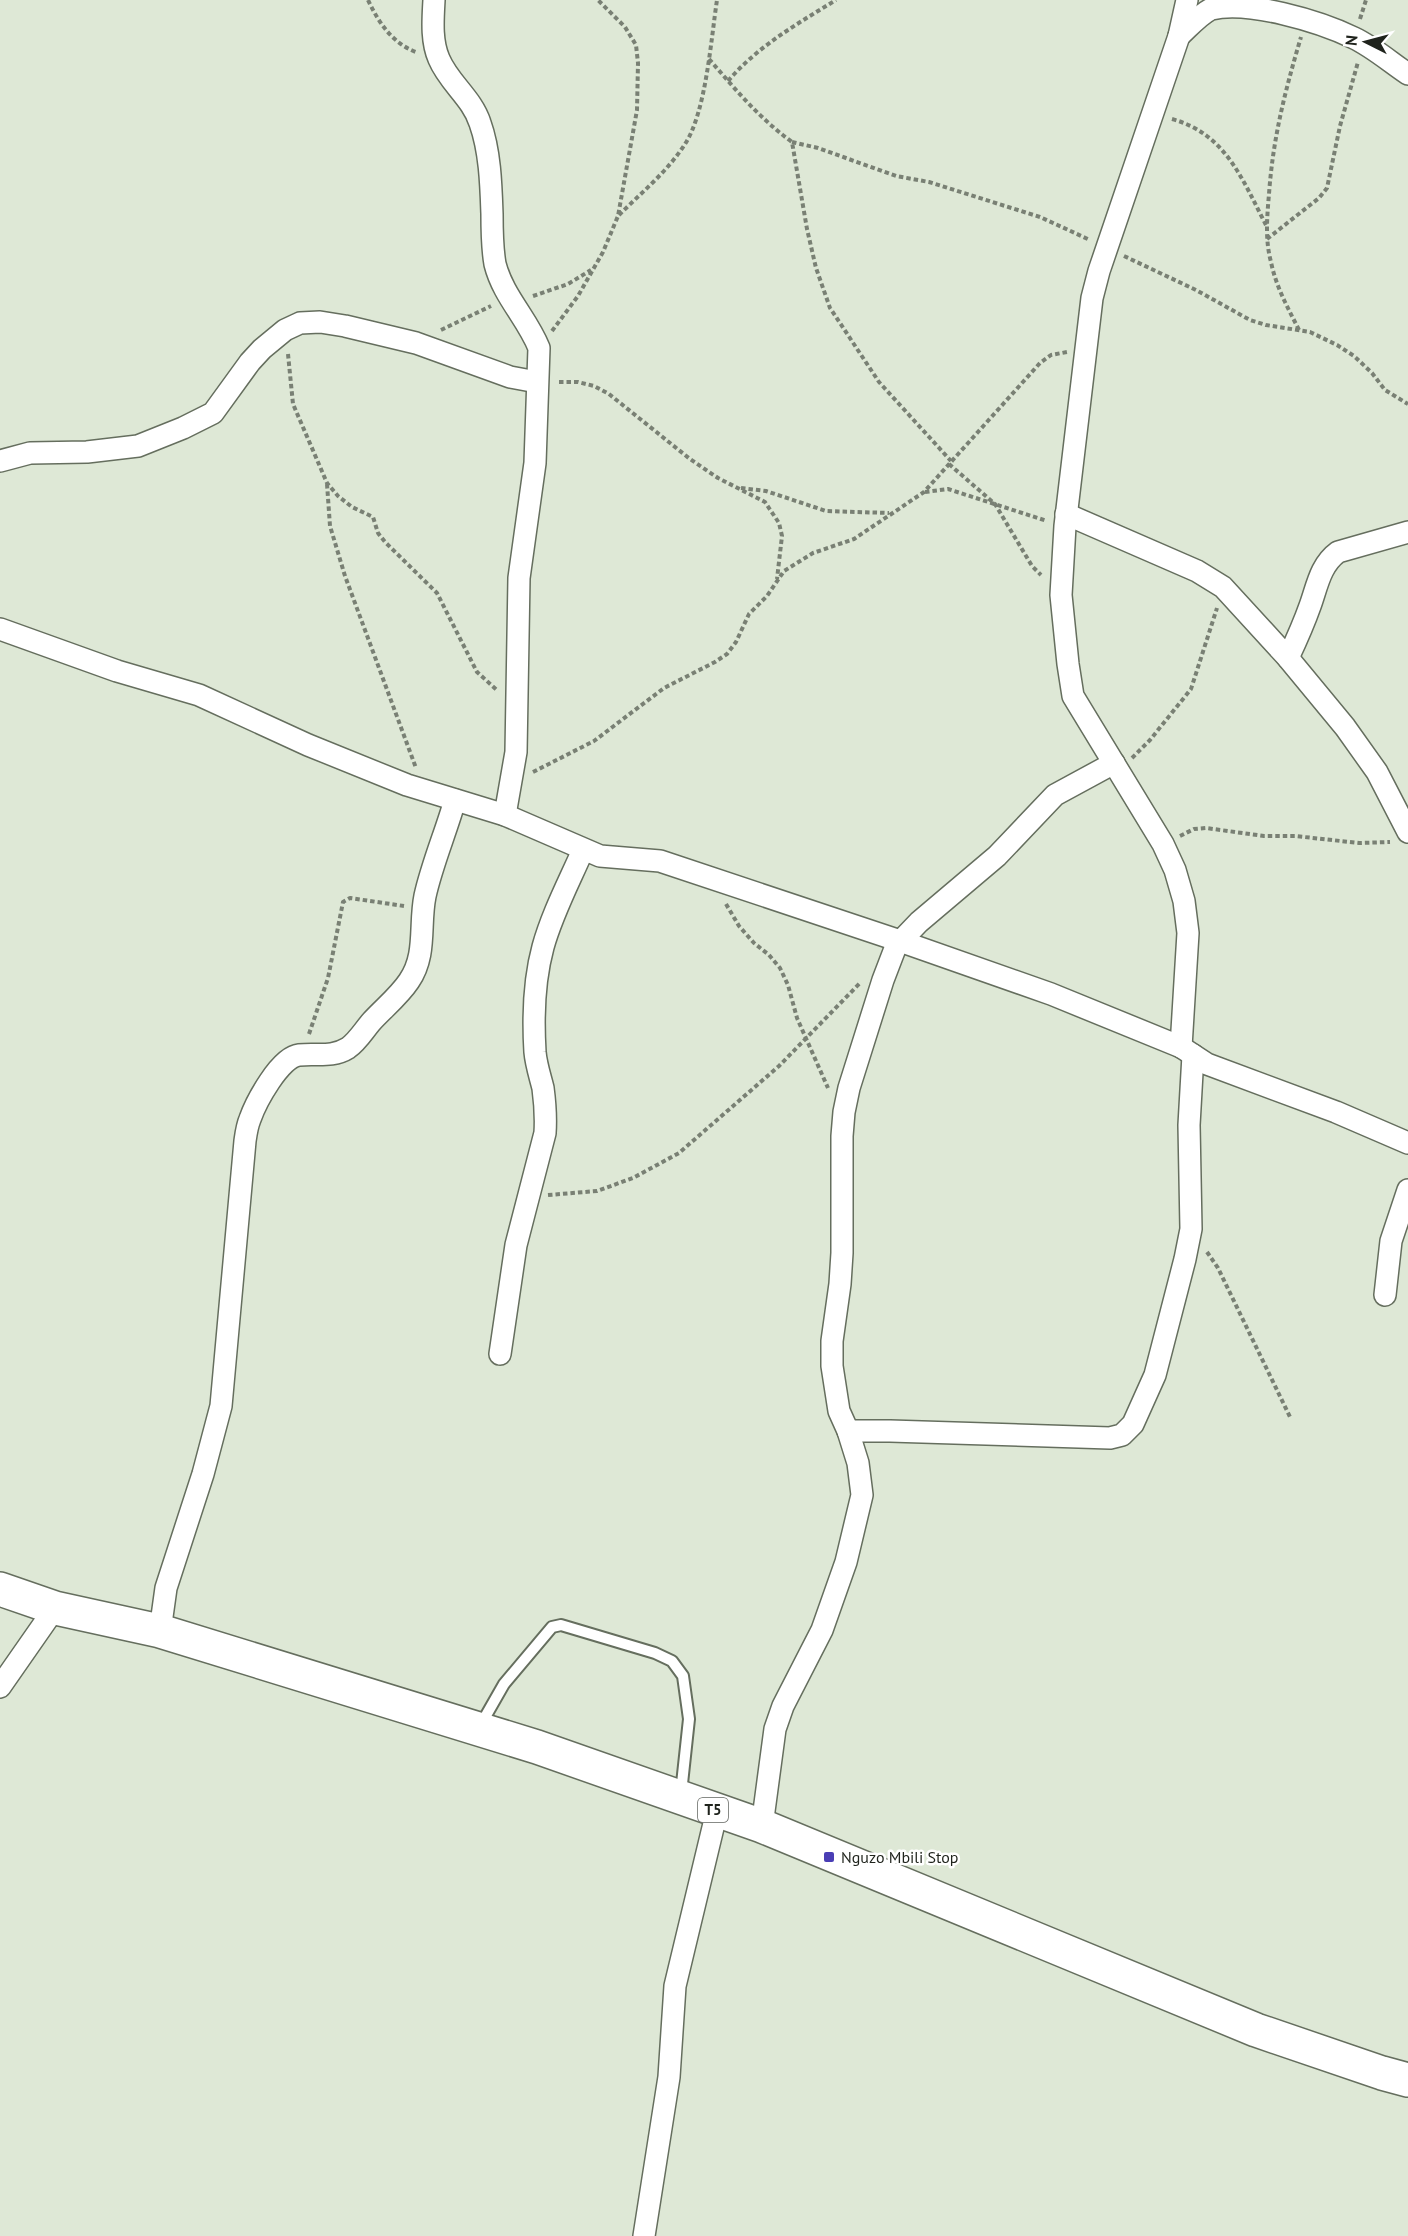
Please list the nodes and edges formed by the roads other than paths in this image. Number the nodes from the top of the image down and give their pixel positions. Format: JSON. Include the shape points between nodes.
{"nodes":[{"id":1,"x":434,"y":0,"type":"edge"},
{"id":2,"x":1187,"y":0,"type":"edge"},
{"id":3,"x":1224,"y":2,"type":"edge"},
{"id":4,"x":1179,"y":36,"type":"junction"},
{"id":5,"x":1408,"y":74,"type":"edge"},
{"id":6,"x":537,"y":382,"type":"junction"},
{"id":7,"x":0,"y":461,"type":"edge"},
{"id":8,"x":1065,"y":520,"type":"junction"},
{"id":9,"x":1408,"y":532,"type":"edge"},
{"id":10,"x":0,"y":629,"type":"edge"},
{"id":11,"x":1288,"y":658,"type":"junction"},
{"id":12,"x":1117,"y":767,"type":"junction"},
{"id":13,"x":455,"y":800,"type":"junction"},
{"id":14,"x":505,"y":815,"type":"junction"},
{"id":15,"x":1402,"y":837,"type":"edge"},
{"id":16,"x":583,"y":850,"type":"junction"},
{"id":17,"x":900,"y":941,"type":"junction"},
{"id":18,"x":1187,"y":1051,"type":"junction"},
{"id":19,"x":1408,"y":1143,"type":"edge"},
{"id":20,"x":1408,"y":1190,"type":"edge"},
{"id":21,"x":1385,"y":1295,"type":"dead end"},
{"id":22,"x":500,"y":1354,"type":"dead end"},
{"id":23,"x":848,"y":1431,"type":"junction"},
{"id":24,"x":0,"y":1589,"type":"edge"},
{"id":25,"x":55,"y":1608,"type":"junction"},
{"id":26,"x":160,"y":1631,"type":"junction"},
{"id":27,"x":0,"y":1687,"type":"edge"},
{"id":28,"x":478,"y":1729,"type":"junction"},
{"id":29,"x":681,"y":1798,"type":"junction"},
{"id":30,"x":717,"y":1811,"type":"junction"},
{"id":31,"x":762,"y":1826,"type":"junction"},
{"id":32,"x":1408,"y":2080,"type":"edge"},
{"id":33,"x":645,"y":2236,"type":"edge"}],
"edges":[{"from":1,"to":6,"type":"street","via":[[433,33],[439,60],[472,104],[481,124],[492,185],[495,263],[508,297],[539,348]]},
{"from":2,"to":4,"type":"street"},
{"from":3,"to":4,"type":"street"},
{"from":3,"to":5,"type":"street","via":[[1306,19],[1354,38]]},
{"from":4,"to":8,"type":"street","via":[[1092,298]]},
{"from":6,"to":7,"type":"street","via":[[510,377],[416,343],[320,322],[300,323],[285,330],[250,362],[213,413],[183,429],[138,447],[30,453]]},
{"from":6,"to":14,"type":"street","via":[[535,463],[519,578],[516,752]]},
{"from":8,"to":11,"type":"street","via":[[1197,572],[1223,587]]},
{"from":8,"to":12,"type":"street","via":[[1061,595],[1073,696]]},
{"from":9,"to":11,"type":"street","via":[[1338,552],[1330,558]]},
{"from":10,"to":13,"type":"street","via":[[117,671],[199,695],[308,745]]},
{"from":11,"to":15,"type":"street","via":[[1377,772]]},
{"from":12,"to":17,"type":"street","via":[[1067,786],[1055,795],[997,855]]},
{"from":12,"to":18,"type":"street","via":[[1163,844],[1184,901],[1188,933]]},
{"from":13,"to":14,"type":"street"},
{"from":13,"to":26,"type":"street","via":[[429,880],[423,906],[423,939],[411,978],[347,1048],[319,1056],[297,1055],[279,1070],[249,1122],[221,1406],[166,1588]]},
{"from":14,"to":16,"type":"street"},
{"from":16,"to":17,"type":"street","via":[[600,856],[660,861]]},
{"from":16,"to":22,"type":"street","via":[[552,921],[539,965],[535,1053],[546,1117],[542,1148],[516,1245]]},
{"from":17,"to":18,"type":"street","via":[[1051,994]]},
{"from":17,"to":23,"type":"street","via":[[877,1001],[844,1112],[842,1253],[832,1366],[838,1411]]},
{"from":18,"to":19,"type":"street","via":[[1207,1064]]},
{"from":18,"to":23,"type":"street","via":[[1191,1229],[1155,1376],[1132,1424],[1122,1434],[1110,1438]]},
{"from":20,"to":21,"type":"street","via":[[1391,1240]]},
{"from":23,"to":31,"type":"street","via":[[862,1495],[846,1563],[822,1630],[783,1706],[776,1729]]},
{"from":24,"to":25,"type":"highway","number":"T5"},
{"from":25,"to":26,"type":"highway","number":"T5"},
{"from":25,"to":27,"type":"street"},
{"from":26,"to":28,"type":"highway","number":"T5"},
{"from":28,"to":29,"type":"highway","number":"T5"},
{"from":28,"to":29,"type":"lane","via":[[504,1684],[552,1627],[561,1625],[655,1653],[672,1661],[682,1676],[690,1719]]},
{"from":29,"to":30,"type":"highway","number":"T5"},
{"from":30,"to":31,"type":"highway","number":"T5"},
{"from":30,"to":33,"type":"street","via":[[675,1986],[669,2077]]},
{"from":31,"to":32,"type":"highway","number":"T5","via":[[1256,2030]]}]}
